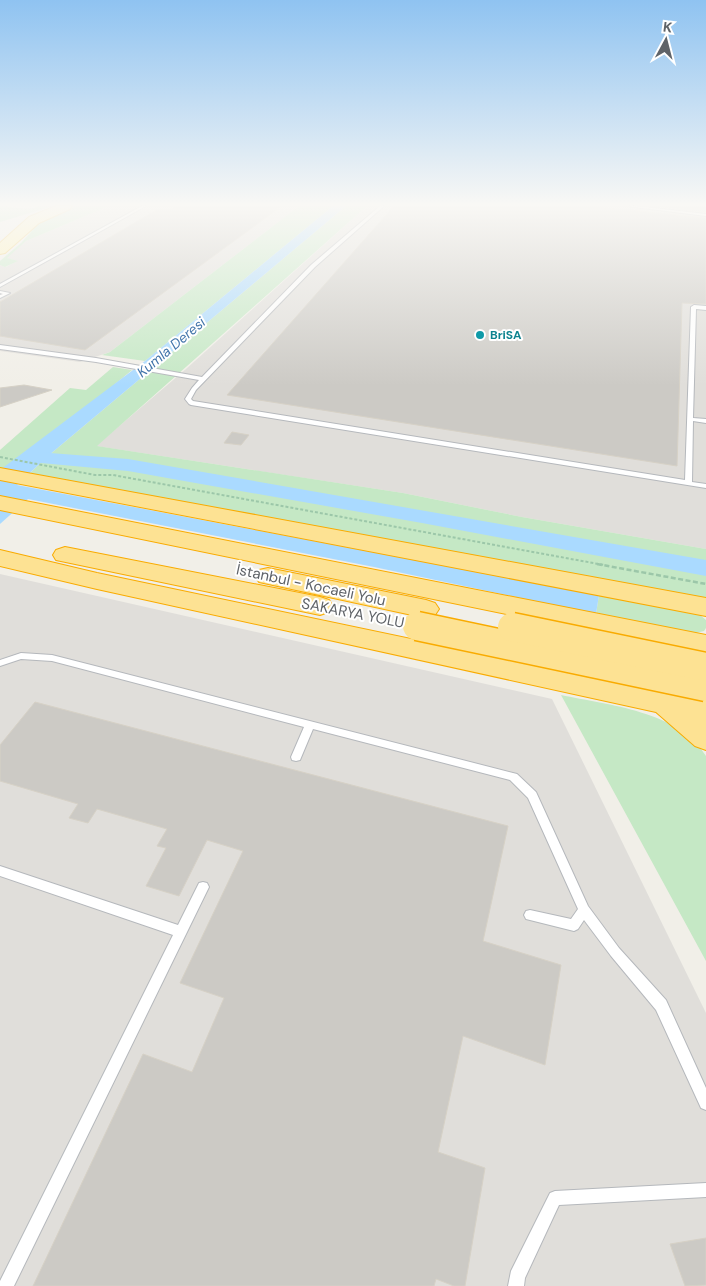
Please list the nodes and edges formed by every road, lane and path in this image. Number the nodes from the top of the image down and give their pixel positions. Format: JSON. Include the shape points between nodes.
{"nodes":[{"id":1,"x":36,"y":266,"type":"edge"},
{"id":2,"x":313,"y":266,"type":"edge"},
{"id":3,"x":0,"y":286,"type":"edge"},
{"id":4,"x":0,"y":292,"type":"edge"},
{"id":5,"x":0,"y":297,"type":"edge"},
{"id":6,"x":706,"y":308,"type":"edge"},
{"id":7,"x":0,"y":346,"type":"edge"},
{"id":8,"x":176,"y":374,"type":"joint"},
{"id":9,"x":203,"y":379,"type":"junction"},
{"id":10,"x":690,"y":419,"type":"junction"},
{"id":11,"x":706,"y":421,"type":"edge"},
{"id":12,"x":0,"y":457,"type":"edge"},
{"id":13,"x":3,"y":466,"type":"edge"},
{"id":14,"x":52,"y":475,"type":"junction"},
{"id":15,"x":688,"y":483,"type":"junction"},
{"id":16,"x":706,"y":486,"type":"edge"},
{"id":17,"x":4,"y":528,"type":"edge"},
{"id":18,"x":41,"y":529,"type":"junction"},
{"id":19,"x":227,"y":549,"type":"junction"},
{"id":20,"x":706,"y":584,"type":"edge"},
{"id":21,"x":706,"y":607,"type":"edge"},
{"id":22,"x":422,"y":618,"type":"junction"},
{"id":23,"x":635,"y":630,"type":"junction"},
{"id":24,"x":706,"y":650,"type":"edge"},
{"id":25,"x":0,"y":663,"type":"edge"},
{"id":26,"x":706,"y":687,"type":"edge"},
{"id":27,"x":617,"y":692,"type":"junction"},
{"id":28,"x":662,"y":702,"type":"junction"},
{"id":29,"x":706,"y":710,"type":"edge"},
{"id":30,"x":310,"y":725,"type":"junction"},
{"id":31,"x":706,"y":738,"type":"edge"},
{"id":32,"x":296,"y":757,"type":"dead end"},
{"id":33,"x":0,"y":871,"type":"edge"},
{"id":34,"x":203,"y":887,"type":"dead end"},
{"id":35,"x":584,"y":910,"type":"junction"},
{"id":36,"x":530,"y":915,"type":"dead end"},
{"id":37,"x":181,"y":932,"type":"junction"},
{"id":38,"x":706,"y":1103,"type":"edge"},
{"id":39,"x":706,"y":1190,"type":"edge"},
{"id":40,"x":6,"y":1286,"type":"edge"},
{"id":41,"x":516,"y":1286,"type":"edge"}],
"edges":[{"from":1,"to":3,"type":"lane"},
{"from":2,"to":9,"type":"lane"},
{"from":4,"to":5,"type":"lane","via":[[8,293]]},
{"from":6,"to":10,"type":"lane","via":[[694,307]]},
{"from":7,"to":8,"type":"lane"},
{"from":8,"to":9,"type":"lane"},
{"from":9,"to":15,"type":"lane","via":[[189,395],[191,403]]},
{"from":10,"to":11,"type":"lane"},
{"from":10,"to":15,"type":"lane"},
{"from":12,"to":13,"type":"path"},
{"from":13,"to":14,"type":"highway"},
{"from":13,"to":14,"type":"path"},
{"from":14,"to":20,"type":"path","via":[[113,475]]},
{"from":14,"to":21,"type":"highway","via":[[300,532]]},
{"from":15,"to":16,"type":"lane"},
{"from":17,"to":18,"type":"highway","name":"İstanbul - Kocaeli Yolu"},
{"from":17,"to":19,"type":"highway"},
{"from":17,"to":22,"type":"highway","name":"SAKARYA YOLU"},
{"from":17,"to":27,"type":"highway","via":[[202,603]]},
{"from":18,"to":19,"type":"highway"},
{"from":18,"to":22,"type":"highway","name":"İstanbul - Kocaeli Yolu"},
{"from":19,"to":23,"type":"highway"},
{"from":22,"to":24,"type":"highway","name":"İstanbul - Kocaeli Yolu","bridge":true},
{"from":22,"to":26,"type":"highway","name":"SAKARYA YOLU","bridge":true},
{"from":23,"to":24,"type":"highway"},
{"from":23,"to":27,"type":"highway","via":[[652,650],[652,667],[646,680]]},
{"from":24,"to":29,"type":"main road","via":[[689,657],[684,671]]},
{"from":25,"to":30,"type":"lane","via":[[21,656],[52,658]]},
{"from":27,"to":28,"type":"highway"},
{"from":28,"to":29,"type":"highway"},
{"from":28,"to":31,"type":"highway"},
{"from":30,"to":32,"type":"lane"},
{"from":30,"to":35,"type":"lane","via":[[513,777],[532,795]]},
{"from":33,"to":37,"type":"lane"},
{"from":34,"to":37,"type":"lane"},
{"from":35,"to":36,"type":"lane","via":[[574,925]]},
{"from":35,"to":38,"type":"lane","via":[[661,1005]]},
{"from":37,"to":40,"type":"lane"},
{"from":39,"to":41,"type":"lane","via":[[555,1198]]}]}
